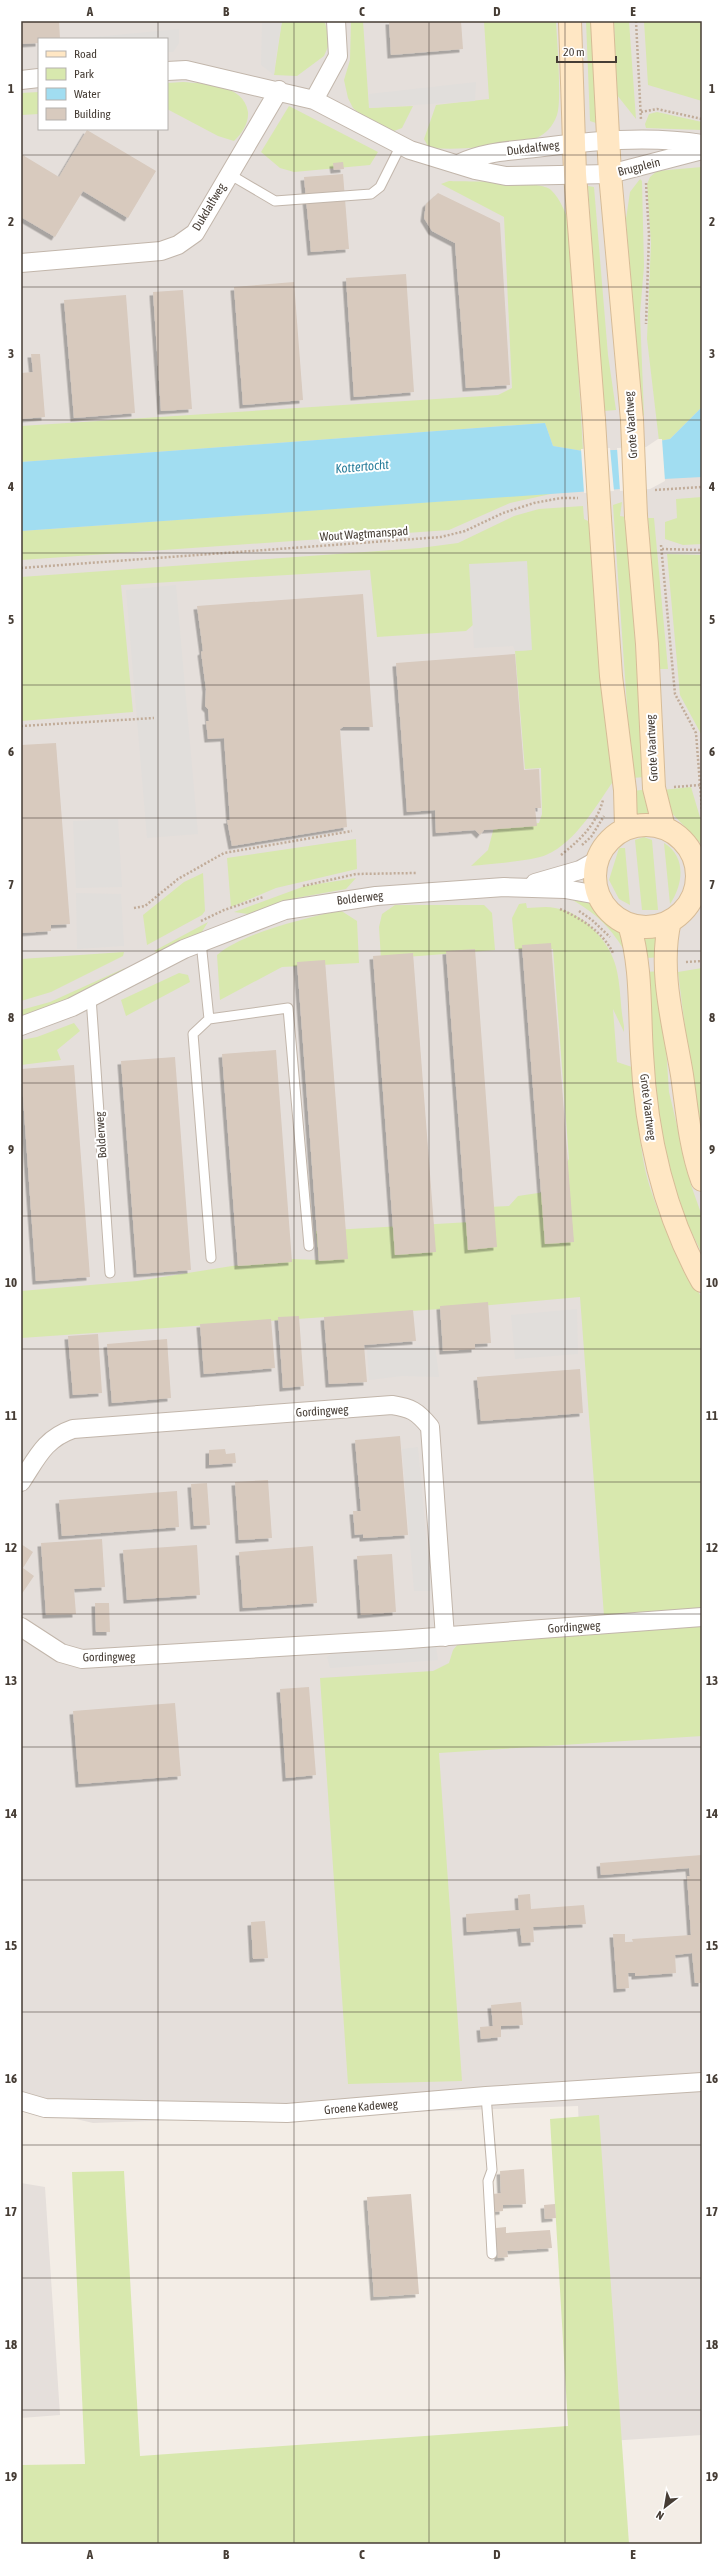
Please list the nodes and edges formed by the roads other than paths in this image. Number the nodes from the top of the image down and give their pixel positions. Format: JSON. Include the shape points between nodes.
{"nodes":[{"id":1,"x":336,"y":21,"type":"edge"},
{"id":2,"x":570,"y":21,"type":"edge"},
{"id":3,"x":602,"y":21,"type":"edge"},
{"id":4,"x":168,"y":71,"type":"edge"},
{"id":5,"x":38,"y":78,"type":"edge"},
{"id":6,"x":21,"y":80,"type":"edge"},
{"id":7,"x":279,"y":90,"type":"junction"},
{"id":8,"x":314,"y":100,"type":"junction"},
{"id":9,"x":610,"y":141,"type":"junction"},
{"id":10,"x":575,"y":143,"type":"junction"},
{"id":11,"x":702,"y":144,"type":"edge"},
{"id":12,"x":401,"y":145,"type":"junction"},
{"id":13,"x":702,"y":150,"type":"edge"},
{"id":14,"x":458,"y":164,"type":"junction"},
{"id":15,"x":229,"y":174,"type":"junction"},
{"id":16,"x":575,"y":174,"type":"junction"},
{"id":17,"x":610,"y":174,"type":"junction"},
{"id":18,"x":21,"y":263,"type":"edge"},
{"id":19,"x":626,"y":828,"type":"junction"},
{"id":20,"x":664,"y":828,"type":"junction"},
{"id":21,"x":698,"y":859,"type":"edge"},
{"id":22,"x":596,"y":861,"type":"junction"},
{"id":23,"x":525,"y":886,"type":"junction"},
{"id":24,"x":699,"y":890,"type":"edge"},
{"id":25,"x":598,"y":894,"type":"junction"},
{"id":26,"x":670,"y":921,"type":"junction"},
{"id":27,"x":629,"y":924,"type":"junction"},
{"id":28,"x":201,"y":942,"type":"junction"},
{"id":29,"x":91,"y":997,"type":"junction"},
{"id":30,"x":209,"y":1019,"type":"junction"},
{"id":31,"x":21,"y":1026,"type":"edge"},
{"id":32,"x":702,"y":1180,"type":"edge"},
{"id":33,"x":308,"y":1246,"type":"dead end"},
{"id":34,"x":211,"y":1258,"type":"dead end"},
{"id":35,"x":110,"y":1273,"type":"dead end"},
{"id":36,"x":702,"y":1281,"type":"edge"},
{"id":37,"x":21,"y":1482,"type":"edge"},
{"id":38,"x":702,"y":1617,"type":"edge"},
{"id":39,"x":21,"y":1627,"type":"edge"},
{"id":40,"x":445,"y":1637,"type":"junction"},
{"id":41,"x":702,"y":2082,"type":"edge"},
{"id":42,"x":486,"y":2096,"type":"junction"},
{"id":43,"x":21,"y":2101,"type":"edge"},
{"id":44,"x":492,"y":2254,"type":"dead end"}],
"edges":[{"from":1,"to":8,"type":"street","via":[[338,56]]},
{"from":2,"to":10,"type":"main road"},
{"from":3,"to":9,"type":"main road","name":"Grote Vaartweg"},
{"from":4,"to":7,"type":"street","name":"Dukdalfweg","via":[[186,70]]},
{"from":5,"to":6,"type":"street"},
{"from":7,"to":8,"type":"street","name":"Dukdalfweg"},
{"from":7,"to":15,"type":"street","name":"Dukdalfweg"},
{"from":8,"to":12,"type":"street","name":"Dukdalfweg"},
{"from":9,"to":10,"type":"street","name":"Dukdalfweg"},
{"from":9,"to":11,"type":"street","name":"Brugplein","via":[[680,140]]},
{"from":9,"to":17,"type":"main road","name":"Grote Vaartweg"},
{"from":10,"to":14,"type":"street","name":"Dukdalfweg","via":[[477,155]]},
{"from":10,"to":16,"type":"main road"},
{"from":12,"to":14,"type":"street","name":"Dukdalfweg","via":[[433,158]]},
{"from":12,"to":15,"type":"lane","via":[[380,187],[371,194],[275,201]]},
{"from":13,"to":17,"type":"street","name":"Brugplein"},
{"from":14,"to":16,"type":"street","name":"Dukdalfweg","via":[[506,176]]},
{"from":15,"to":18,"type":"street","name":"Dukdalfweg","via":[[195,233],[178,245],[161,251]]},
{"from":16,"to":17,"type":"street","name":"Brugplein"},
{"from":16,"to":19,"type":"main road","bridge":true,"via":[[611,676],[625,783]]},
{"from":17,"to":20,"type":"main road","name":"Grote Vaartweg","bridge":true,"via":[[632,420],[654,788]]},
{"from":19,"to":20,"type":"main road","via":[[639,824]]},
{"from":19,"to":22,"type":"main road","via":[[613,836],[603,847]]},
{"from":20,"to":21,"type":"main road","via":[[688,845]]},
{"from":21,"to":24,"type":"main road"},
{"from":22,"to":23,"type":"street","name":"Bolderweg","via":[[580,870]]},
{"from":22,"to":25,"type":"main road","via":[[594,872]]},
{"from":23,"to":25,"type":"street","name":"Bolderweg"},
{"from":23,"to":28,"type":"street","name":"Bolderweg","via":[[376,896],[285,910]]},
{"from":24,"to":26,"type":"main road","via":[[686,909]]},
{"from":25,"to":27,"type":"main road","via":[[610,913]]},
{"from":26,"to":27,"type":"main road","via":[[650,927]]},
{"from":26,"to":32,"type":"main road","via":[[666,940],[672,1014],[689,1126]]},
{"from":27,"to":36,"type":"main road","name":"Grote Vaartweg","via":[[638,966],[645,1094],[655,1159],[664,1194]]},
{"from":28,"to":29,"type":"street","name":"Bolderweg"},
{"from":28,"to":30,"type":"lane"},
{"from":29,"to":31,"type":"street","name":"Bolderweg"},
{"from":29,"to":35,"type":"lane","name":"Bolderweg"},
{"from":30,"to":33,"type":"lane","via":[[288,1008]]},
{"from":30,"to":34,"type":"lane","via":[[193,1034]]},
{"from":37,"to":40,"type":"street","name":"Gordingweg","via":[[46,1443],[56,1435],[73,1429],[392,1405],[404,1407],[419,1413],[430,1427]]},
{"from":38,"to":40,"type":"street","name":"Gordingweg"},
{"from":39,"to":40,"type":"street","name":"Gordingweg","via":[[61,1653],[82,1659]]},
{"from":41,"to":42,"type":"street","name":"Groene Kadeweg"},
{"from":42,"to":43,"type":"street","name":"Groene Kadeweg","via":[[287,2113],[45,2108]]},
{"from":42,"to":44,"type":"lane","via":[[492,2170],[488,2181]]}]}
